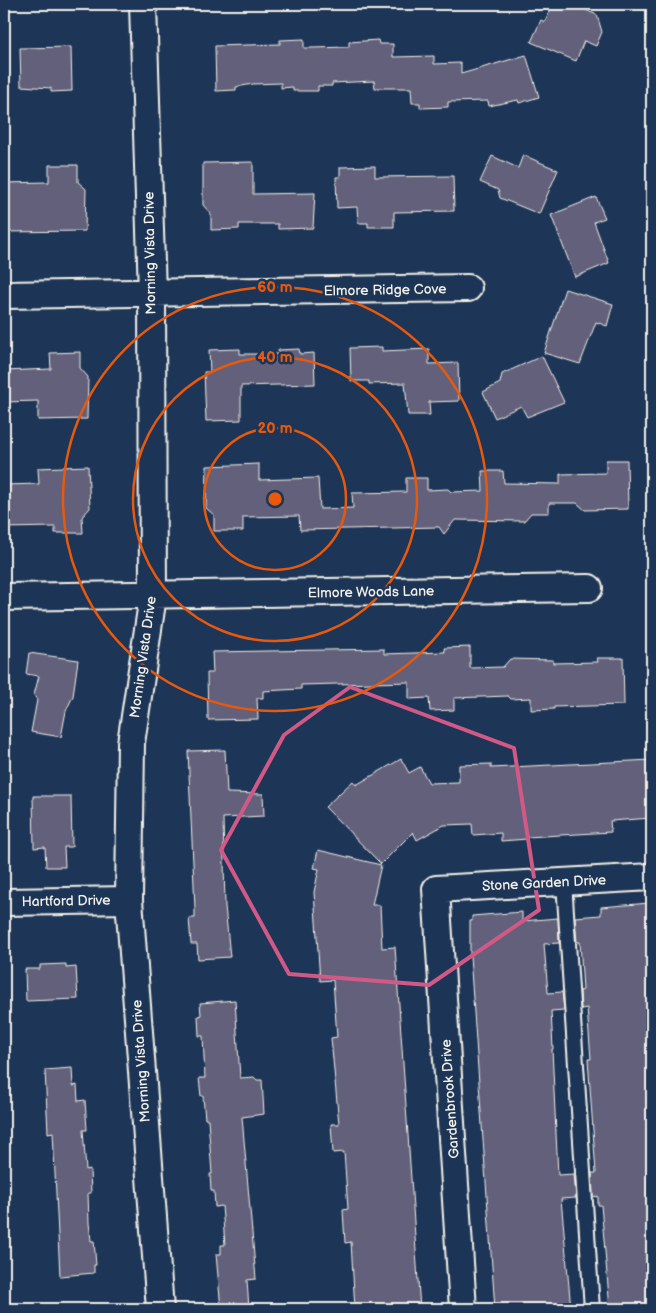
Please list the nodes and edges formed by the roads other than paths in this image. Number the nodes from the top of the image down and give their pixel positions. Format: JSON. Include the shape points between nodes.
{"nodes":[{"id":1,"x":143,"y":4,"type":"edge"},
{"id":2,"x":468,"y":288,"type":"dead end"},
{"id":3,"x":152,"y":294,"type":"junction"},
{"id":4,"x":4,"y":295,"type":"edge"},
{"id":5,"x":589,"y":588,"type":"dead end"},
{"id":6,"x":153,"y":596,"type":"junction"},
{"id":7,"x":4,"y":597,"type":"edge"},
{"id":8,"x":652,"y":877,"type":"edge"},
{"id":9,"x":564,"y":882,"type":"junction"},
{"id":10,"x":436,"y":889,"type":"joint"},
{"id":11,"x":129,"y":900,"type":"junction"},
{"id":12,"x":4,"y":902,"type":"edge"},
{"id":13,"x":160,"y":1309,"type":"edge"},
{"id":14,"x":463,"y":1309,"type":"edge"},
{"id":15,"x":592,"y":1309,"type":"edge"}],
"edges":[{"from":1,"to":3,"type":"street","name":"Morning Vista Drive"},
{"from":2,"to":3,"type":"street","name":"Elmore Ridge Cove"},
{"from":3,"to":4,"type":"street","name":"Elmore Ridge Cove"},
{"from":3,"to":6,"type":"street","name":"Morning Vista Drive"},
{"from":5,"to":6,"type":"street","name":"Elmore Woods Lane"},
{"from":6,"to":7,"type":"street","name":"Elmore Woods Lane"},
{"from":6,"to":11,"type":"street","name":"Morning Vista Drive","via":[[131,744]]},
{"from":8,"to":9,"type":"street","name":"Stone Garden Drive"},
{"from":9,"to":10,"type":"street","name":"Stone Garden Drive"},
{"from":9,"to":15,"type":"lane"},
{"from":10,"to":14,"type":"street","name":"Gardenbrook Drive"},
{"from":11,"to":12,"type":"street","name":"Hartford Drive"},
{"from":11,"to":13,"type":"street","name":"Morning Vista Drive"}]}
